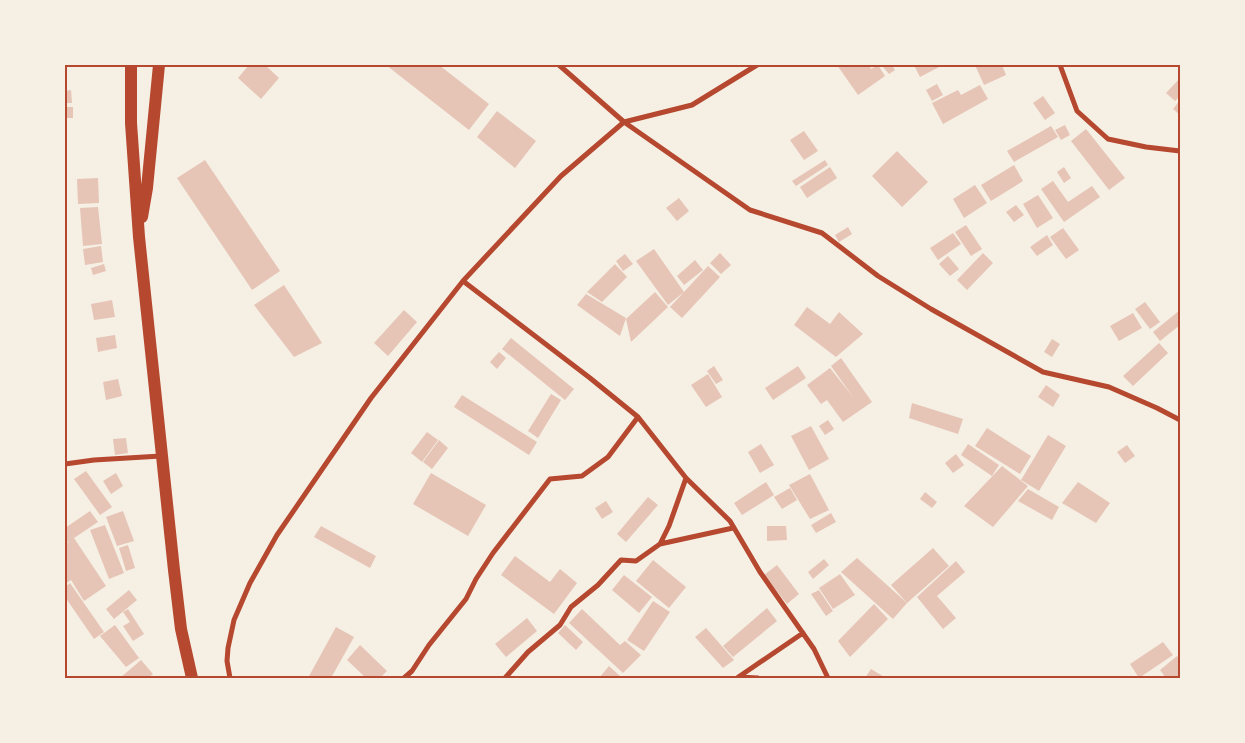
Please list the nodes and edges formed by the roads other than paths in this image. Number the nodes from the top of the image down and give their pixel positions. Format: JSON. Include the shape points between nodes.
{"nodes":[{"id":1,"x":131,"y":65,"type":"edge"},
{"id":2,"x":159,"y":65,"type":"edge"},
{"id":3,"x":559,"y":65,"type":"edge"},
{"id":4,"x":757,"y":65,"type":"edge"},
{"id":5,"x":1060,"y":65,"type":"edge"},
{"id":6,"x":624,"y":122,"type":"junction"},
{"id":7,"x":1180,"y":151,"type":"edge"},
{"id":8,"x":139,"y":237,"type":"junction"},
{"id":9,"x":463,"y":281,"type":"junction"},
{"id":10,"x":638,"y":417,"type":"junction"},
{"id":11,"x":1180,"y":420,"type":"edge"},
{"id":12,"x":162,"y":456,"type":"junction"},
{"id":13,"x":65,"y":464,"type":"edge"},
{"id":14,"x":686,"y":478,"type":"junction"},
{"id":15,"x":733,"y":528,"type":"junction"},
{"id":16,"x":660,"y":544,"type":"junction"},
{"id":17,"x":803,"y":633,"type":"junction"},
{"id":18,"x":192,"y":678,"type":"edge"},
{"id":19,"x":230,"y":678,"type":"edge"},
{"id":20,"x":404,"y":678,"type":"edge"},
{"id":21,"x":505,"y":678,"type":"edge"},
{"id":22,"x":738,"y":678,"type":"edge"},
{"id":23,"x":758,"y":678,"type":"edge"},
{"id":24,"x":828,"y":678,"type":"edge"}],
"edges":[{"from":1,"to":8,"type":"main road","via":[[131,123]]},
{"from":2,"to":8,"type":"main road"},
{"from":3,"to":6,"type":"street"},
{"from":4,"to":6,"type":"street","via":[[692,105]]},
{"from":5,"to":7,"type":"street","via":[[1077,111],[1108,139]]},
{"from":6,"to":9,"type":"street","via":[[561,176]]},
{"from":6,"to":11,"type":"street","via":[[750,210],[822,233],[878,276],[1043,372],[1109,387]]},
{"from":8,"to":12,"type":"main road"},
{"from":9,"to":10,"type":"street"},
{"from":9,"to":19,"type":"street","via":[[371,398],[291,513],[263,560],[239,606],[230,636],[227,661]]},
{"from":10,"to":14,"type":"street"},
{"from":10,"to":20,"type":"street","via":[[608,457],[582,476],[550,479],[493,553],[466,599]]},
{"from":12,"to":13,"type":"street"},
{"from":12,"to":18,"type":"main road","via":[[181,629]]},
{"from":14,"to":15,"type":"street","via":[[730,521]]},
{"from":14,"to":16,"type":"street"},
{"from":15,"to":16,"type":"street"},
{"from":15,"to":17,"type":"street"},
{"from":16,"to":21,"type":"street","via":[[636,562],[621,560],[598,585],[571,606],[560,625],[528,652]]},
{"from":17,"to":22,"type":"street"},
{"from":17,"to":24,"type":"street"},
{"from":22,"to":23,"type":"street"}]}
